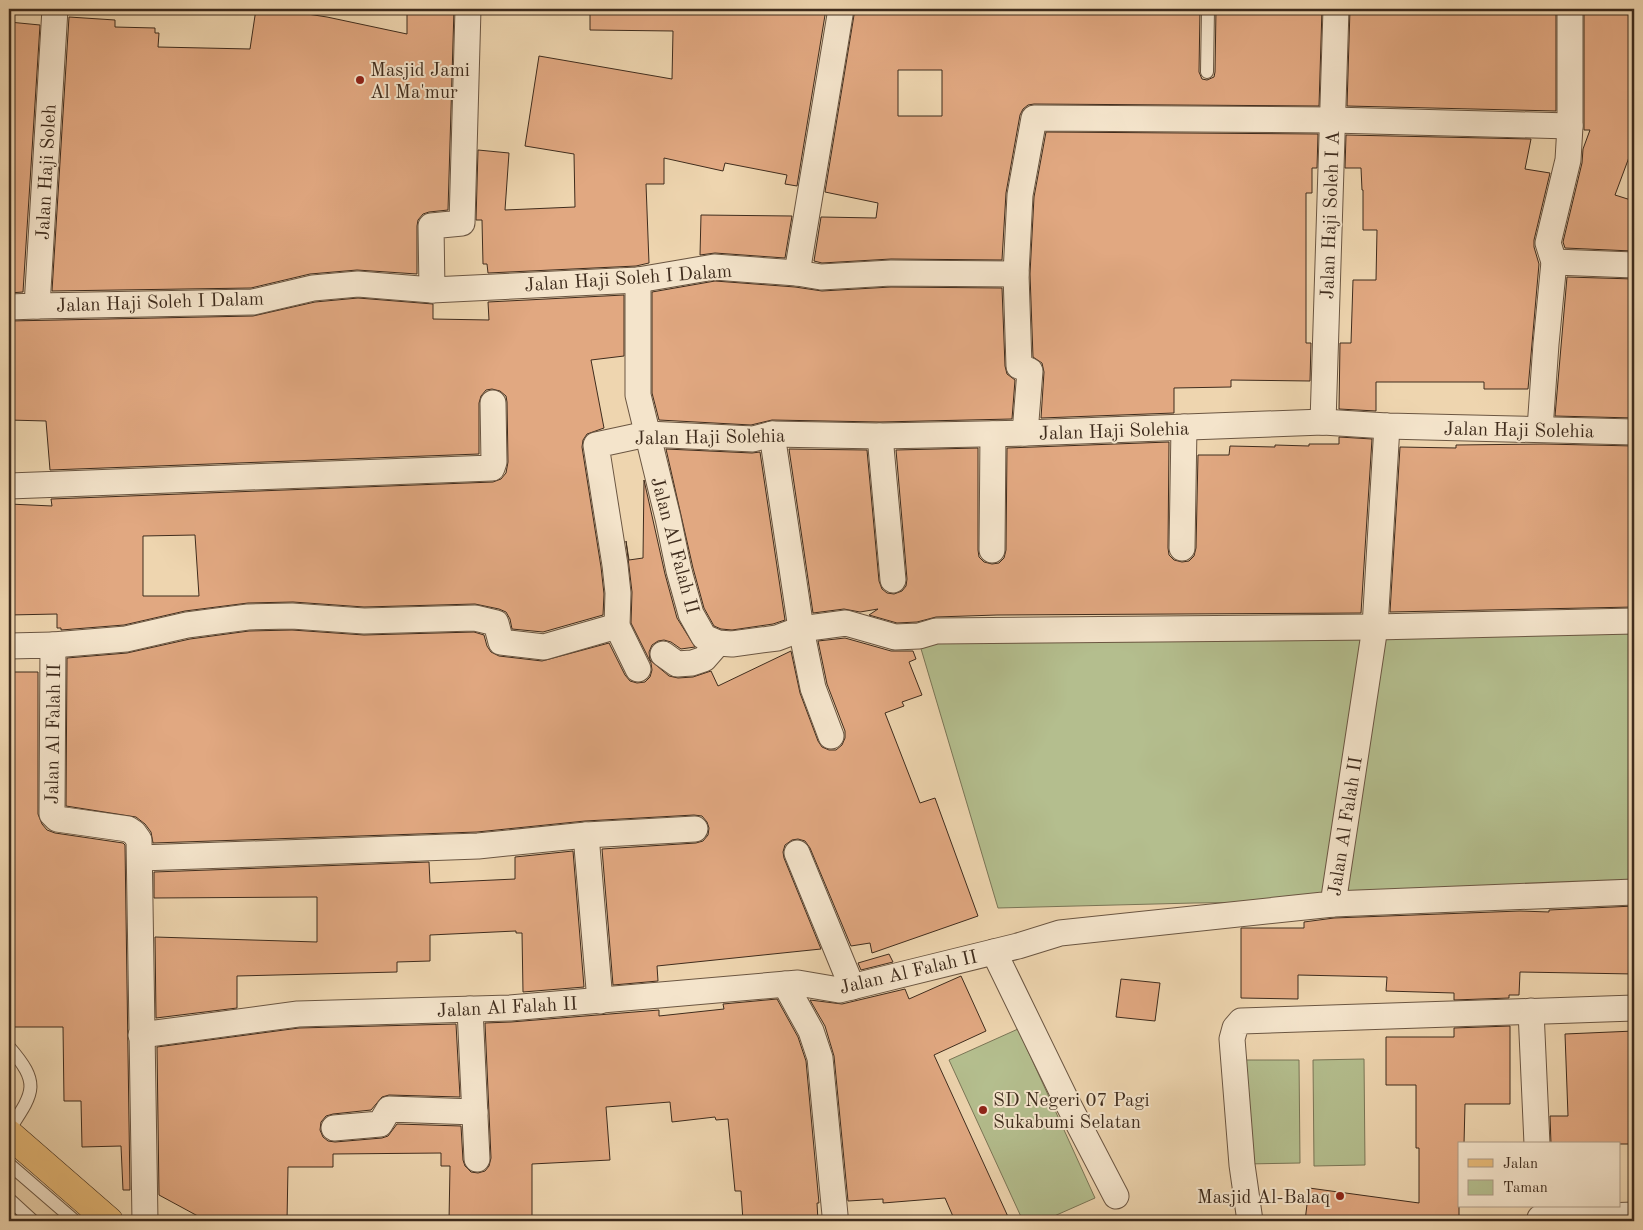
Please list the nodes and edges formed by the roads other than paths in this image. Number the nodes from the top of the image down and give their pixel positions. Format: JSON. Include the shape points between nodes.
{"nodes":[{"id":1,"x":55,"y":9,"type":"edge"},
{"id":2,"x":468,"y":9,"type":"edge"},
{"id":3,"x":841,"y":9,"type":"edge"},
{"id":4,"x":1208,"y":9,"type":"edge"},
{"id":5,"x":1336,"y":9,"type":"edge"},
{"id":6,"x":1570,"y":9,"type":"edge"},
{"id":7,"x":1207,"y":72,"type":"dead end"},
{"id":8,"x":1332,"y":120,"type":"junction"},
{"id":9,"x":1570,"y":126,"type":"junction"},
{"id":10,"x":1554,"y":262,"type":"junction"},
{"id":11,"x":1634,"y":265,"type":"edge"},
{"id":12,"x":797,"y":272,"type":"junction"},
{"id":13,"x":1016,"y":274,"type":"junction"},
{"id":14,"x":638,"y":280,"type":"junction"},
{"id":15,"x":432,"y":290,"type":"junction"},
{"id":16,"x":37,"y":306,"type":"junction"},
{"id":17,"x":9,"y":307,"type":"edge"},
{"id":18,"x":494,"y":403,"type":"dead end"},
{"id":19,"x":1323,"y":422,"type":"junction"},
{"id":20,"x":1387,"y":426,"type":"junction"},
{"id":21,"x":1184,"y":427,"type":"junction"},
{"id":22,"x":1540,"y":429,"type":"junction"},
{"id":23,"x":1634,"y":432,"type":"edge"},
{"id":24,"x":1025,"y":433,"type":"junction"},
{"id":25,"x":647,"y":434,"type":"junction"},
{"id":26,"x":772,"y":434,"type":"junction"},
{"id":27,"x":993,"y":434,"type":"junction"},
{"id":28,"x":880,"y":436,"type":"junction"},
{"id":29,"x":9,"y":486,"type":"edge"},
{"id":30,"x":1182,"y":548,"type":"dead end"},
{"id":31,"x":992,"y":550,"type":"dead end"},
{"id":32,"x":893,"y":580,"type":"dead end"},
{"id":33,"x":1634,"y":622,"type":"edge"},
{"id":34,"x":617,"y":626,"type":"junction"},
{"id":35,"x":1375,"y":627,"type":"junction"},
{"id":36,"x":802,"y":629,"type":"junction"},
{"id":37,"x":718,"y":643,"type":"junction"},
{"id":38,"x":53,"y":645,"type":"junction"},
{"id":39,"x":9,"y":646,"type":"edge"},
{"id":40,"x":663,"y":654,"type":"dead end"},
{"id":41,"x":638,"y":669,"type":"dead end"},
{"id":42,"x":831,"y":736,"type":"dead end"},
{"id":43,"x":695,"y":829,"type":"dead end"},
{"id":44,"x":586,"y":835,"type":"junction"},
{"id":45,"x":797,"y":854,"type":"dead end"},
{"id":46,"x":140,"y":858,"type":"junction"},
{"id":47,"x":1634,"y":892,"type":"edge"},
{"id":48,"x":1333,"y":904,"type":"junction"},
{"id":49,"x":1006,"y":949,"type":"junction"},
{"id":50,"x":785,"y":984,"type":"junction"},
{"id":51,"x":852,"y":987,"type":"junction"},
{"id":52,"x":600,"y":1001,"type":"junction"},
{"id":53,"x":1634,"y":1008,"type":"edge"},
{"id":54,"x":470,"y":1009,"type":"junction"},
{"id":55,"x":1531,"y":1011,"type":"junction"},
{"id":56,"x":141,"y":1035,"type":"junction"},
{"id":57,"x":9,"y":1046,"type":"edge"},
{"id":58,"x":475,"y":1112,"type":"junction"},
{"id":59,"x":334,"y":1128,"type":"dead end"},
{"id":60,"x":9,"y":1130,"type":"edge"},
{"id":61,"x":9,"y":1134,"type":"edge"},
{"id":62,"x":1537,"y":1142,"type":"edge"},
{"id":63,"x":477,"y":1159,"type":"dead end"},
{"id":64,"x":9,"y":1164,"type":"edge"},
{"id":65,"x":1116,"y":1196,"type":"dead end"},
{"id":66,"x":9,"y":1199,"type":"edge"},
{"id":67,"x":835,"y":1215,"type":"dead end"},
{"id":68,"x":1540,"y":1215,"type":"edge"},
{"id":69,"x":1634,"y":1215,"type":"edge"},
{"id":70,"x":33,"y":1221,"type":"edge"},
{"id":71,"x":75,"y":1221,"type":"edge"},
{"id":72,"x":109,"y":1221,"type":"edge"},
{"id":73,"x":145,"y":1221,"type":"edge"},
{"id":74,"x":1250,"y":1221,"type":"edge"}],
"edges":[{"from":1,"to":16,"type":"street","name":"Jalan Haji Soleh"},
{"from":2,"to":15,"type":"street","via":[[462,223],[431,226]]},
{"from":3,"to":12,"type":"street"},
{"from":4,"to":7,"type":"lane"},
{"from":5,"to":8,"type":"street","name":"Jalan Haji Soleh I A"},
{"from":6,"to":9,"type":"street"},
{"from":8,"to":9,"type":"street"},
{"from":8,"to":13,"type":"street","via":[[1034,118],[1020,195]]},
{"from":8,"to":19,"type":"street","name":"Jalan Haji Soleh I A"},
{"from":9,"to":10,"type":"street","via":[[1568,160],[1548,243]]},
{"from":10,"to":11,"type":"street"},
{"from":10,"to":22,"type":"street"},
{"from":12,"to":13,"type":"street","name":"Jalan Haji Soleh I Dalam","via":[[821,277],[891,273]]},
{"from":12,"to":14,"type":"street","name":"Jalan Haji Soleh I Dalam","via":[[714,267]]},
{"from":13,"to":24,"type":"street","via":[[1019,366],[1030,371]]},
{"from":14,"to":15,"type":"street","name":"Jalan Haji Soleh I Dalam"},
{"from":14,"to":25,"type":"street","name":"Jalan Al Falah II","via":[[638,395]]},
{"from":15,"to":16,"type":"street","name":"Jalan Haji Soleh I Dalam","via":[[358,284],[313,288],[253,302]]},
{"from":16,"to":17,"type":"street"},
{"from":18,"to":29,"type":"street","via":[[492,468]]},
{"from":19,"to":20,"type":"street","name":"Jalan Haji Solehia"},
{"from":19,"to":21,"type":"street","name":"Jalan Haji Solehia"},
{"from":20,"to":22,"type":"street","name":"Jalan Haji Solehia"},
{"from":20,"to":35,"type":"street","name":"Jalan Al Falah II"},
{"from":21,"to":24,"type":"street","name":"Jalan Haji Solehia"},
{"from":21,"to":30,"type":"street"},
{"from":22,"to":23,"type":"street","name":"Jalan Haji Solehia"},
{"from":24,"to":27,"type":"street","name":"Jalan Haji Solehia"},
{"from":25,"to":26,"type":"street","name":"Jalan Haji Solehia","via":[[753,439]]},
{"from":25,"to":34,"type":"street","name":"Jalan Haji Solehia","via":[[596,445],[615,565]]},
{"from":25,"to":37,"type":"street","name":"Jalan Al Falah II","via":[[691,614],[704,637]]},
{"from":26,"to":28,"type":"street","name":"Jalan Haji Solehia"},
{"from":26,"to":36,"type":"street"},
{"from":27,"to":28,"type":"street","name":"Jalan Haji Solehia"},
{"from":27,"to":31,"type":"street"},
{"from":28,"to":32,"type":"street"},
{"from":33,"to":35,"type":"street"},
{"from":34,"to":38,"type":"street","via":[[544,647],[501,642],[496,623],[475,618],[364,621],[292,616],[248,617],[187,625],[126,639]]},
{"from":34,"to":41,"type":"street"},
{"from":35,"to":36,"type":"street","via":[[936,631],[919,636],[894,637],[846,623]]},
{"from":35,"to":48,"type":"street","name":"Jalan Al Falah II"},
{"from":36,"to":37,"type":"street","via":[[777,638]]},
{"from":36,"to":42,"type":"street","via":[[813,688]]},
{"from":37,"to":40,"type":"street","via":[[704,659],[692,664],[677,664]]},
{"from":38,"to":39,"type":"street","name":"Jalan Al Falah II"},
{"from":38,"to":46,"type":"street","name":"Jalan Al Falah II","via":[[52,814],[57,819],[131,830],[139,840]]},
{"from":43,"to":44,"type":"street"},
{"from":44,"to":46,"type":"street","via":[[478,846]]},
{"from":44,"to":52,"type":"street"},
{"from":45,"to":51,"type":"street"},
{"from":46,"to":56,"type":"street","name":"Jalan Al Falah II"},
{"from":47,"to":48,"type":"street"},
{"from":48,"to":49,"type":"street","name":"Jalan Al Falah II","via":[[1060,933]]},
{"from":49,"to":51,"type":"street","name":"Jalan Al Falah II"},
{"from":49,"to":65,"type":"street","via":[[1067,1102]]},
{"from":50,"to":51,"type":"street","name":"Jalan Al Falah II","via":[[839,990]]},
{"from":50,"to":52,"type":"street","name":"Jalan Al Falah II"},
{"from":50,"to":67,"type":"street","via":[[811,1031],[820,1058]]},
{"from":52,"to":54,"type":"street","name":"Jalan Al Falah II"},
{"from":53,"to":55,"type":"street"},
{"from":54,"to":56,"type":"street","name":"Jalan Al Falah II","via":[[298,1014]]},
{"from":54,"to":58,"type":"street"},
{"from":55,"to":62,"type":"street"},
{"from":55,"to":74,"type":"street","via":[[1241,1021],[1232,1039]]},
{"from":56,"to":73,"type":"street","name":"Jalan Al Falah II"},
{"from":57,"to":60,"type":"lane","via":[[30,1077],[32,1087],[28,1100]]},
{"from":58,"to":59,"type":"street","via":[[389,1109],[380,1124]]},
{"from":58,"to":63,"type":"street"},
{"from":61,"to":72,"type":"main road"},
{"from":64,"to":71,"type":"lane"},
{"from":66,"to":70,"type":"lane"},
{"from":68,"to":69,"type":"street"}]}
